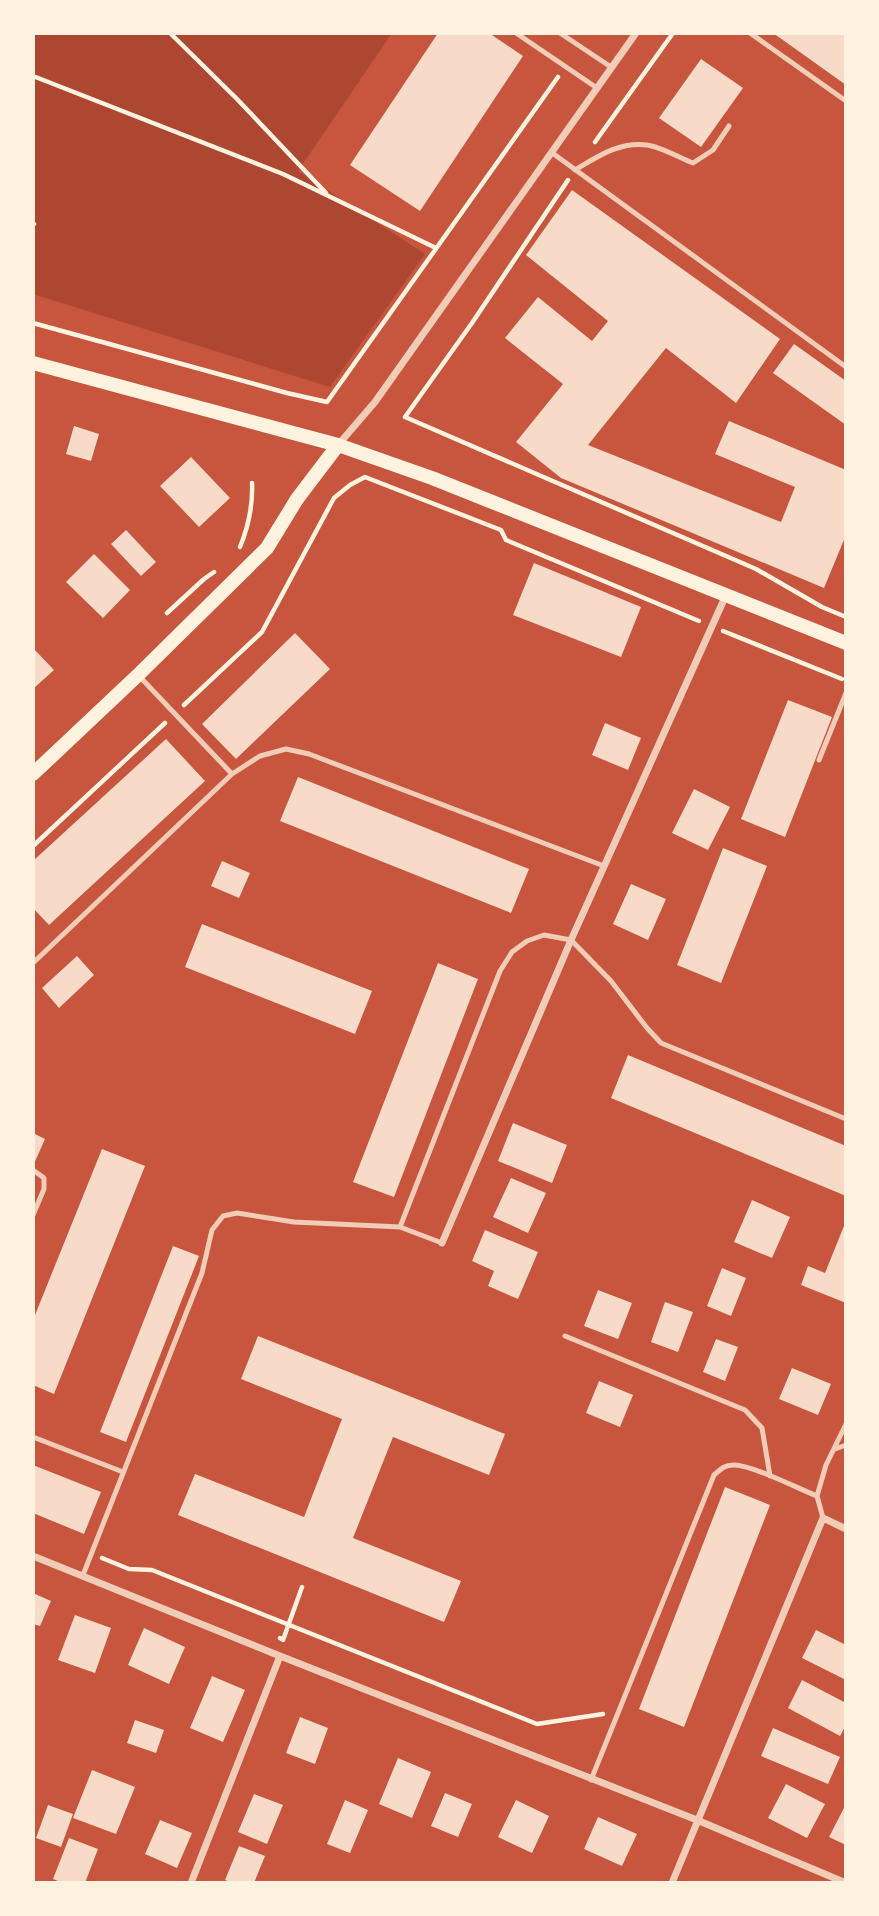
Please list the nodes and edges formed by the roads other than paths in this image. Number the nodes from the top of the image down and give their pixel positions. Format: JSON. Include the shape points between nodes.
{"nodes":[{"id":1,"x":516,"y":33,"type":"edge"},
{"id":2,"x":560,"y":33,"type":"edge"},
{"id":3,"x":636,"y":33,"type":"edge"},
{"id":4,"x":750,"y":33,"type":"edge"},
{"id":5,"x":611,"y":67,"type":"junction"},
{"id":6,"x":597,"y":88,"type":"junction"},
{"id":7,"x":846,"y":101,"type":"edge"},
{"id":8,"x":729,"y":126,"type":"dead end"},
{"id":9,"x":551,"y":152,"type":"junction"},
{"id":10,"x":575,"y":170,"type":"junction"},
{"id":11,"x":33,"y":363,"type":"edge"},
{"id":12,"x":846,"y":367,"type":"edge"},
{"id":13,"x":338,"y":445,"type":"junction"},
{"id":14,"x":726,"y":594,"type":"junction"},
{"id":15,"x":846,"y":643,"type":"edge"},
{"id":16,"x":138,"y":675,"type":"junction"},
{"id":17,"x":846,"y":693,"type":"edge"},
{"id":18,"x":819,"y":760,"type":"dead end"},
{"id":19,"x":33,"y":774,"type":"edge"},
{"id":20,"x":232,"y":774,"type":"junction"},
{"id":21,"x":604,"y":866,"type":"junction"},
{"id":22,"x":571,"y":940,"type":"junction"},
{"id":23,"x":33,"y":963,"type":"edge"},
{"id":24,"x":846,"y":1119,"type":"edge"},
{"id":25,"x":33,"y":1170,"type":"edge"},
{"id":26,"x":33,"y":1215,"type":"edge"},
{"id":27,"x":400,"y":1227,"type":"junction"},
{"id":28,"x":442,"y":1243,"type":"joint"},
{"id":29,"x":565,"y":1336,"type":"dead end"},
{"id":30,"x":846,"y":1424,"type":"edge"},
{"id":31,"x":33,"y":1437,"type":"edge"},
{"id":32,"x":846,"y":1445,"type":"edge"},
{"id":33,"x":835,"y":1449,"type":"junction"},
{"id":34,"x":122,"y":1472,"type":"junction"},
{"id":35,"x":770,"y":1476,"type":"junction"},
{"id":36,"x":817,"y":1496,"type":"junction"},
{"id":37,"x":823,"y":1518,"type":"junction"},
{"id":38,"x":846,"y":1529,"type":"edge"},
{"id":39,"x":33,"y":1556,"type":"edge"},
{"id":40,"x":83,"y":1575,"type":"junction"},
{"id":41,"x":280,"y":1656,"type":"junction"},
{"id":42,"x":591,"y":1780,"type":"junction"},
{"id":43,"x":697,"y":1820,"type":"junction"},
{"id":44,"x":846,"y":1882,"type":"edge"},
{"id":45,"x":191,"y":1883,"type":"edge"},
{"id":46,"x":672,"y":1883,"type":"edge"}],
"edges":[{"from":1,"to":6,"type":"lane"},
{"from":2,"to":5,"type":"lane"},
{"from":3,"to":5,"type":"street"},
{"from":4,"to":7,"type":"lane"},
{"from":5,"to":6,"type":"street"},
{"from":6,"to":9,"type":"street"},
{"from":8,"to":10,"type":"lane","via":[[713,150],[693,163],[647,145],[622,146]]},
{"from":9,"to":10,"type":"lane"},
{"from":9,"to":13,"type":"street","via":[[445,306]]},
{"from":10,"to":12,"type":"lane"},
{"from":11,"to":13,"type":"main road"},
{"from":13,"to":14,"type":"main road"},
{"from":13,"to":16,"type":"main road","via":[[267,548]]},
{"from":14,"to":15,"type":"main road"},
{"from":14,"to":21,"type":"street"},
{"from":16,"to":19,"type":"main road"},
{"from":16,"to":20,"type":"lane"},
{"from":17,"to":18,"type":"lane"},
{"from":20,"to":21,"type":"lane","via":[[260,756],[286,749],[309,754]]},
{"from":20,"to":23,"type":"lane"},
{"from":21,"to":22,"type":"street"},
{"from":22,"to":24,"type":"lane","via":[[661,1043]]},
{"from":22,"to":27,"type":"lane","via":[[544,935],[527,941],[512,952],[500,971]]},
{"from":22,"to":28,"type":"street"},
{"from":25,"to":26,"type":"lane","via":[[44,1178]]},
{"from":27,"to":28,"type":"lane"},
{"from":27,"to":34,"type":"lane","via":[[293,1222],[237,1213],[223,1216],[212,1230],[202,1273]]},
{"from":29,"to":35,"type":"lane","via":[[745,1410],[762,1428]]},
{"from":30,"to":33,"type":"lane"},
{"from":31,"to":34,"type":"lane"},
{"from":32,"to":33,"type":"lane"},
{"from":33,"to":36,"type":"lane"},
{"from":34,"to":40,"type":"lane"},
{"from":35,"to":36,"type":"lane"},
{"from":35,"to":42,"type":"lane","via":[[736,1465],[724,1466],[714,1475]]},
{"from":36,"to":37,"type":"lane"},
{"from":37,"to":38,"type":"street"},
{"from":37,"to":43,"type":"street"},
{"from":39,"to":40,"type":"street"},
{"from":40,"to":41,"type":"street"},
{"from":41,"to":42,"type":"street"},
{"from":41,"to":45,"type":"street"},
{"from":42,"to":43,"type":"street"},
{"from":43,"to":44,"type":"street"},
{"from":43,"to":46,"type":"street"}]}
